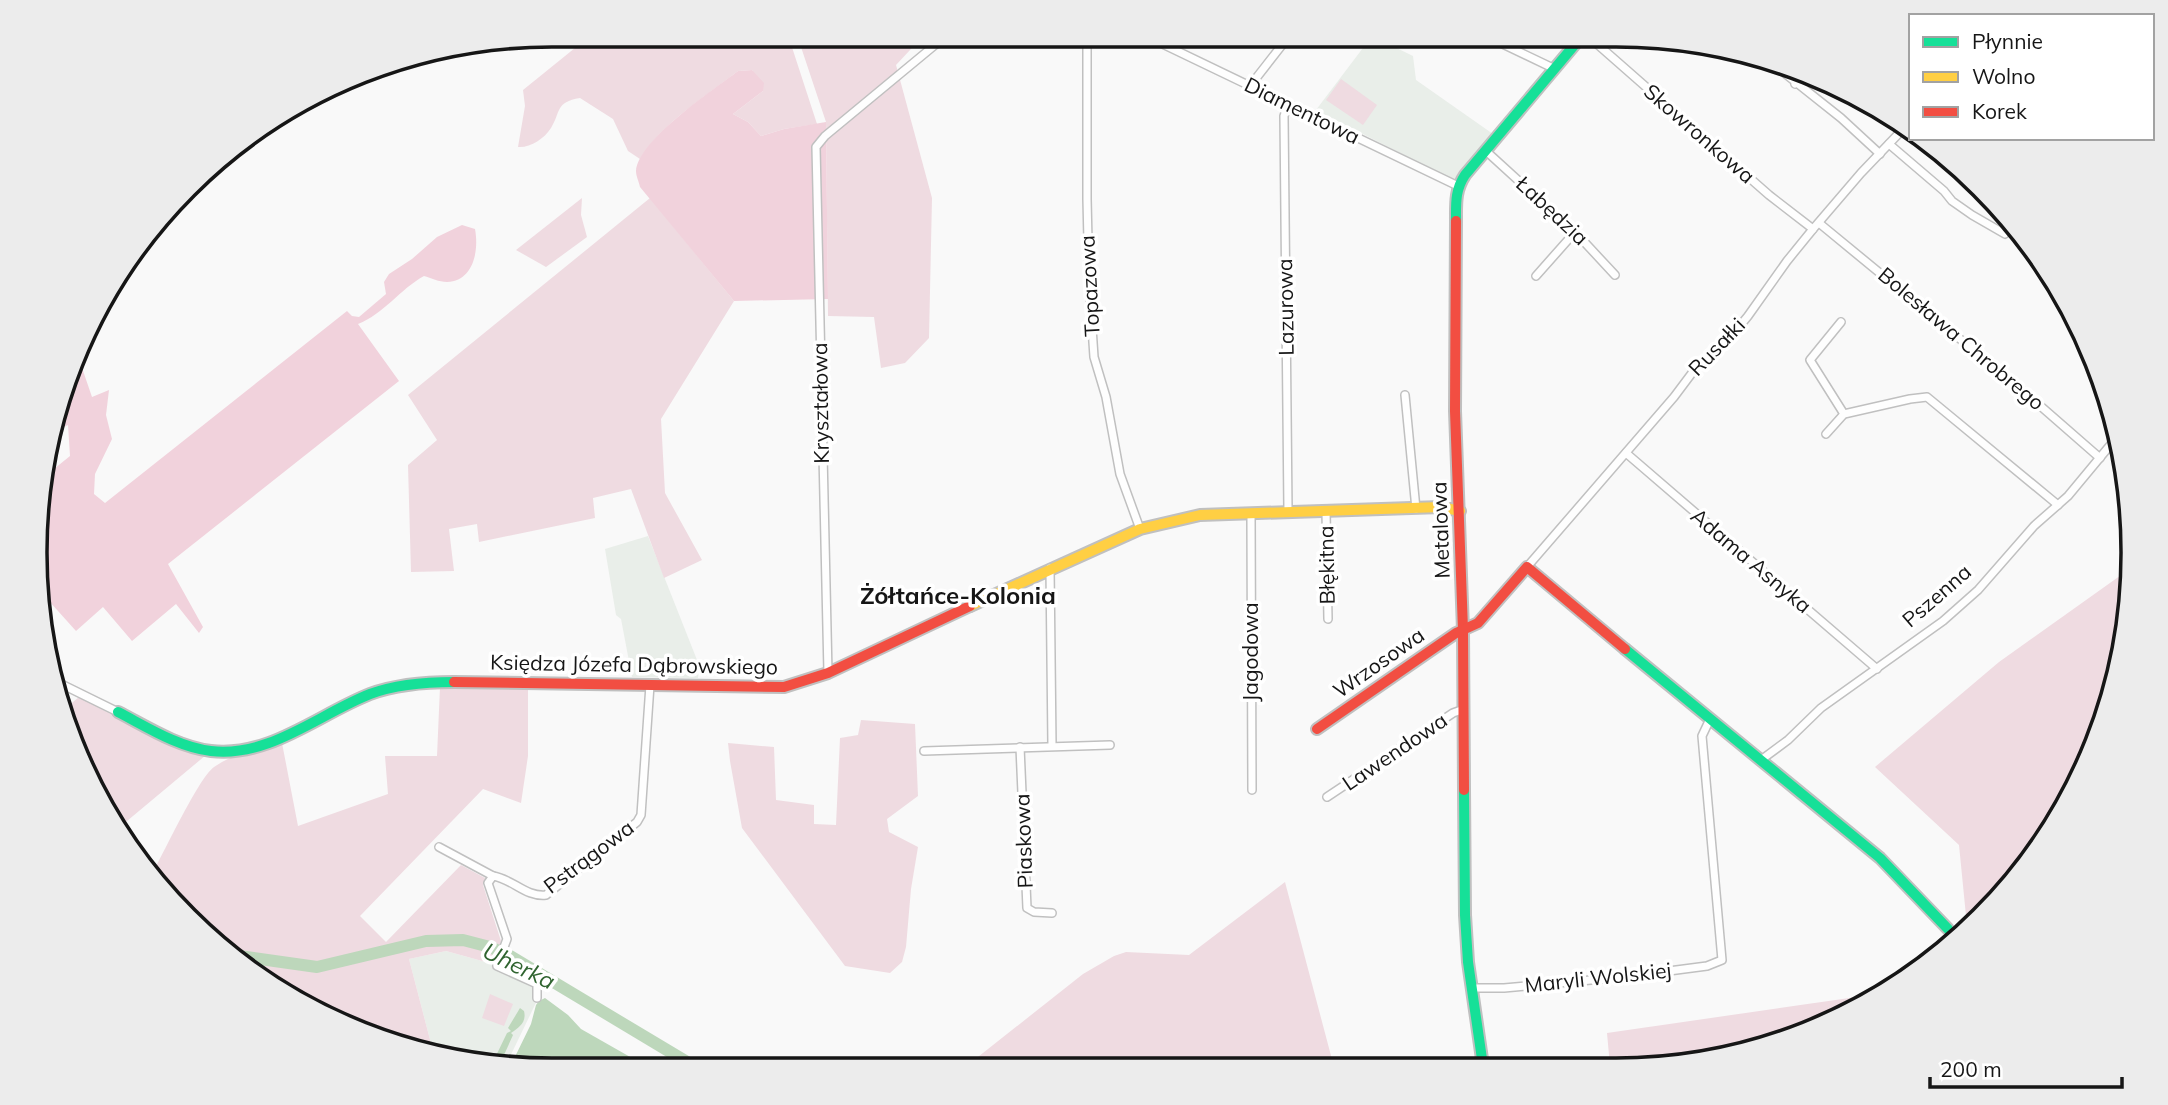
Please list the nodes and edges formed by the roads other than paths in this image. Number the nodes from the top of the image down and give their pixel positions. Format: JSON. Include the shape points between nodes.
{"nodes":[{"id":1,"x":933,"y":47,"type":"edge"},
{"id":2,"x":1087,"y":47,"type":"edge"},
{"id":3,"x":1169,"y":47,"type":"edge"},
{"id":4,"x":1280,"y":47,"type":"edge"},
{"id":5,"x":1509,"y":47,"type":"edge"},
{"id":6,"x":1575,"y":47,"type":"edge"},
{"id":7,"x":1598,"y":47,"type":"edge"},
{"id":8,"x":1555,"y":69,"type":"junction"},
{"id":9,"x":1790,"y":79,"type":"edge"},
{"id":10,"x":1795,"y":83,"type":"joint"},
{"id":11,"x":1250,"y":86,"type":"junction"},
{"id":12,"x":1288,"y":104,"type":"junction"},
{"id":13,"x":1899,"y":134,"type":"edge"},
{"id":14,"x":1889,"y":144,"type":"junction"},
{"id":15,"x":1486,"y":151,"type":"junction"},
{"id":16,"x":1880,"y":154,"type":"junction"},
{"id":17,"x":1458,"y":186,"type":"junction"},
{"id":18,"x":1816,"y":226,"type":"junction"},
{"id":19,"x":1575,"y":232,"type":"junction"},
{"id":20,"x":2006,"y":233,"type":"edge"},
{"id":21,"x":1615,"y":275,"type":"dead end"},
{"id":22,"x":1536,"y":276,"type":"dead end"},
{"id":23,"x":1841,"y":321,"type":"dead end"},
{"id":24,"x":1405,"y":395,"type":"dead end"},
{"id":25,"x":1844,"y":414,"type":"junction"},
{"id":26,"x":1826,"y":434,"type":"dead end"},
{"id":27,"x":2109,"y":446,"type":"edge"},
{"id":28,"x":1626,"y":453,"type":"junction"},
{"id":29,"x":2100,"y":458,"type":"junction"},
{"id":30,"x":1459,"y":490,"type":"junction"},
{"id":31,"x":2058,"y":505,"type":"junction"},
{"id":32,"x":1416,"y":509,"type":"junction"},
{"id":33,"x":1445,"y":510,"type":"junction"},
{"id":34,"x":1326,"y":511,"type":"junction"},
{"id":35,"x":1288,"y":512,"type":"junction"},
{"id":36,"x":1251,"y":513,"type":"junction"},
{"id":37,"x":1140,"y":529,"type":"junction"},
{"id":38,"x":1527,"y":567,"type":"junction"},
{"id":39,"x":1050,"y":568,"type":"junction"},
{"id":40,"x":1328,"y":619,"type":"dead end"},
{"id":41,"x":1463,"y":630,"type":"junction"},
{"id":42,"x":1877,"y":669,"type":"junction"},
{"id":43,"x":828,"y":673,"type":"junction"},
{"id":44,"x":650,"y":685,"type":"junction"},
{"id":45,"x":65,"y":686,"type":"edge"},
{"id":46,"x":1464,"y":709,"type":"junction"},
{"id":47,"x":118,"y":712,"type":"joint"},
{"id":48,"x":1710,"y":719,"type":"junction"},
{"id":49,"x":1317,"y":729,"type":"dead end"},
{"id":50,"x":1110,"y":745,"type":"dead end"},
{"id":51,"x":1052,"y":746,"type":"junction"},
{"id":52,"x":1020,"y":747,"type":"junction"},
{"id":53,"x":923,"y":751,"type":"dead end"},
{"id":54,"x":1761,"y":761,"type":"junction"},
{"id":55,"x":1252,"y":790,"type":"dead end"},
{"id":56,"x":1327,"y":797,"type":"dead end"},
{"id":57,"x":439,"y":847,"type":"dead end"},
{"id":58,"x":493,"y":876,"type":"junction"},
{"id":59,"x":1052,"y":913,"type":"dead end"},
{"id":60,"x":1948,"y":929,"type":"dead end"},
{"id":61,"x":1472,"y":988,"type":"junction"},
{"id":62,"x":537,"y":998,"type":"dead end"},
{"id":63,"x":1482,"y":1058,"type":"edge"}],
"edges":[{"from":1,"to":43,"type":"street","name":"Kryształowa","via":[[816,146]]},
{"from":2,"to":37,"type":"street","name":"Topazowa","via":[[1087,211],[1094,356],[1120,474]]},
{"from":3,"to":11,"type":"street","name":"Diamentowa"},
{"from":4,"to":11,"type":"street"},
{"from":5,"to":8,"type":"street"},
{"from":6,"to":8,"type":"street"},
{"from":7,"to":18,"type":"street","name":"Skowronkowa","via":[[1769,195]]},
{"from":8,"to":15,"type":"street"},
{"from":9,"to":10,"type":"street"},
{"from":10,"to":16,"type":"street"},
{"from":11,"to":12,"type":"street","name":"Diamentowa"},
{"from":12,"to":17,"type":"street","name":"Diamentowa"},
{"from":12,"to":35,"type":"street","name":"Lazurowa","via":[[1284,116]]},
{"from":13,"to":14,"type":"street","name":"Rusałki"},
{"from":14,"to":16,"type":"street","name":"Rusałki"},
{"from":14,"to":20,"type":"street","via":[[1972,215]]},
{"from":15,"to":17,"type":"street"},
{"from":15,"to":19,"type":"street","name":"Łabędzia"},
{"from":16,"to":18,"type":"street","name":"Rusałki"},
{"from":17,"to":30,"type":"street","name":"Metalowa","via":[[1455,411]]},
{"from":18,"to":28,"type":"street","name":"Rusałki","via":[[1748,316],[1695,368]]},
{"from":18,"to":29,"type":"street","name":"Bolesława Chrobrego"},
{"from":19,"to":21,"type":"street","name":"Łabędzia"},
{"from":19,"to":22,"type":"street"},
{"from":23,"to":25,"type":"street","via":[[1810,360]]},
{"from":24,"to":32,"type":"street"},
{"from":25,"to":26,"type":"street"},
{"from":25,"to":31,"type":"street","via":[[1927,397]]},
{"from":27,"to":29,"type":"street","name":"Pszenna"},
{"from":28,"to":38,"type":"street","name":"Rusałki"},
{"from":28,"to":42,"type":"street","name":"Adama Asnyka"},
{"from":29,"to":31,"type":"street","name":"Pszenna"},
{"from":30,"to":33,"type":"street","name":"Metalowa"},
{"from":30,"to":33,"type":"street"},
{"from":31,"to":42,"type":"street","name":"Pszenna","via":[[1978,590]]},
{"from":32,"to":33,"type":"street","name":"Księdza Józefa Dąbrowskiego"},
{"from":32,"to":34,"type":"street","name":"Księdza Józefa Dąbrowskiego"},
{"from":33,"to":41,"type":"street","name":"Metalowa","via":[[1460,529]]},
{"from":34,"to":35,"type":"street","name":"Księdza Józefa Dąbrowskiego"},
{"from":34,"to":40,"type":"street","name":"Błękitna"},
{"from":35,"to":36,"type":"street","name":"Księdza Józefa Dąbrowskiego"},
{"from":36,"to":37,"type":"street","name":"Księdza Józefa Dąbrowskiego","via":[[1200,515]]},
{"from":36,"to":55,"type":"street","name":"Jagodowa"},
{"from":37,"to":39,"type":"street","name":"Księdza Józefa Dąbrowskiego"},
{"from":38,"to":41,"type":"street","via":[[1478,623]]},
{"from":38,"to":48,"type":"street"},
{"from":39,"to":43,"type":"street","name":"Księdza Józefa Dąbrowskiego"},
{"from":39,"to":51,"type":"street"},
{"from":41,"to":46,"type":"street","name":"Metalowa"},
{"from":41,"to":49,"type":"street","name":"Wrzosowa"},
{"from":42,"to":54,"type":"street","name":"Pszenna","via":[[1821,708]]},
{"from":43,"to":44,"type":"street","name":"Księdza Józefa Dąbrowskiego","via":[[775,688]]},
{"from":44,"to":47,"type":"street","name":"Księdza Józefa Dąbrowskiego","via":[[398,685],[271,741],[236,751],[190,746]]},
{"from":44,"to":58,"type":"street","name":"Pstrągowa","via":[[637,822],[546,895],[530,894]]},
{"from":45,"to":47,"type":"street"},
{"from":46,"to":56,"type":"street","name":"Lawendowa"},
{"from":46,"to":61,"type":"street","name":"Metalowa","via":[[1465,915]]},
{"from":48,"to":54,"type":"street"},
{"from":48,"to":61,"type":"street","name":"Maryli Wolskiej","via":[[1702,736],[1722,960],[1623,977]]},
{"from":50,"to":51,"type":"street"},
{"from":51,"to":52,"type":"street"},
{"from":52,"to":53,"type":"street"},
{"from":52,"to":59,"type":"street","name":"Piaskowa","via":[[1027,908]]},
{"from":54,"to":60,"type":"street","via":[[1880,858]]},
{"from":57,"to":58,"type":"street","name":"Pstrągowa"},
{"from":58,"to":62,"type":"street","via":[[488,883],[507,939],[497,966],[537,984]]},
{"from":61,"to":63,"type":"street","name":"Metalowa"}]}
